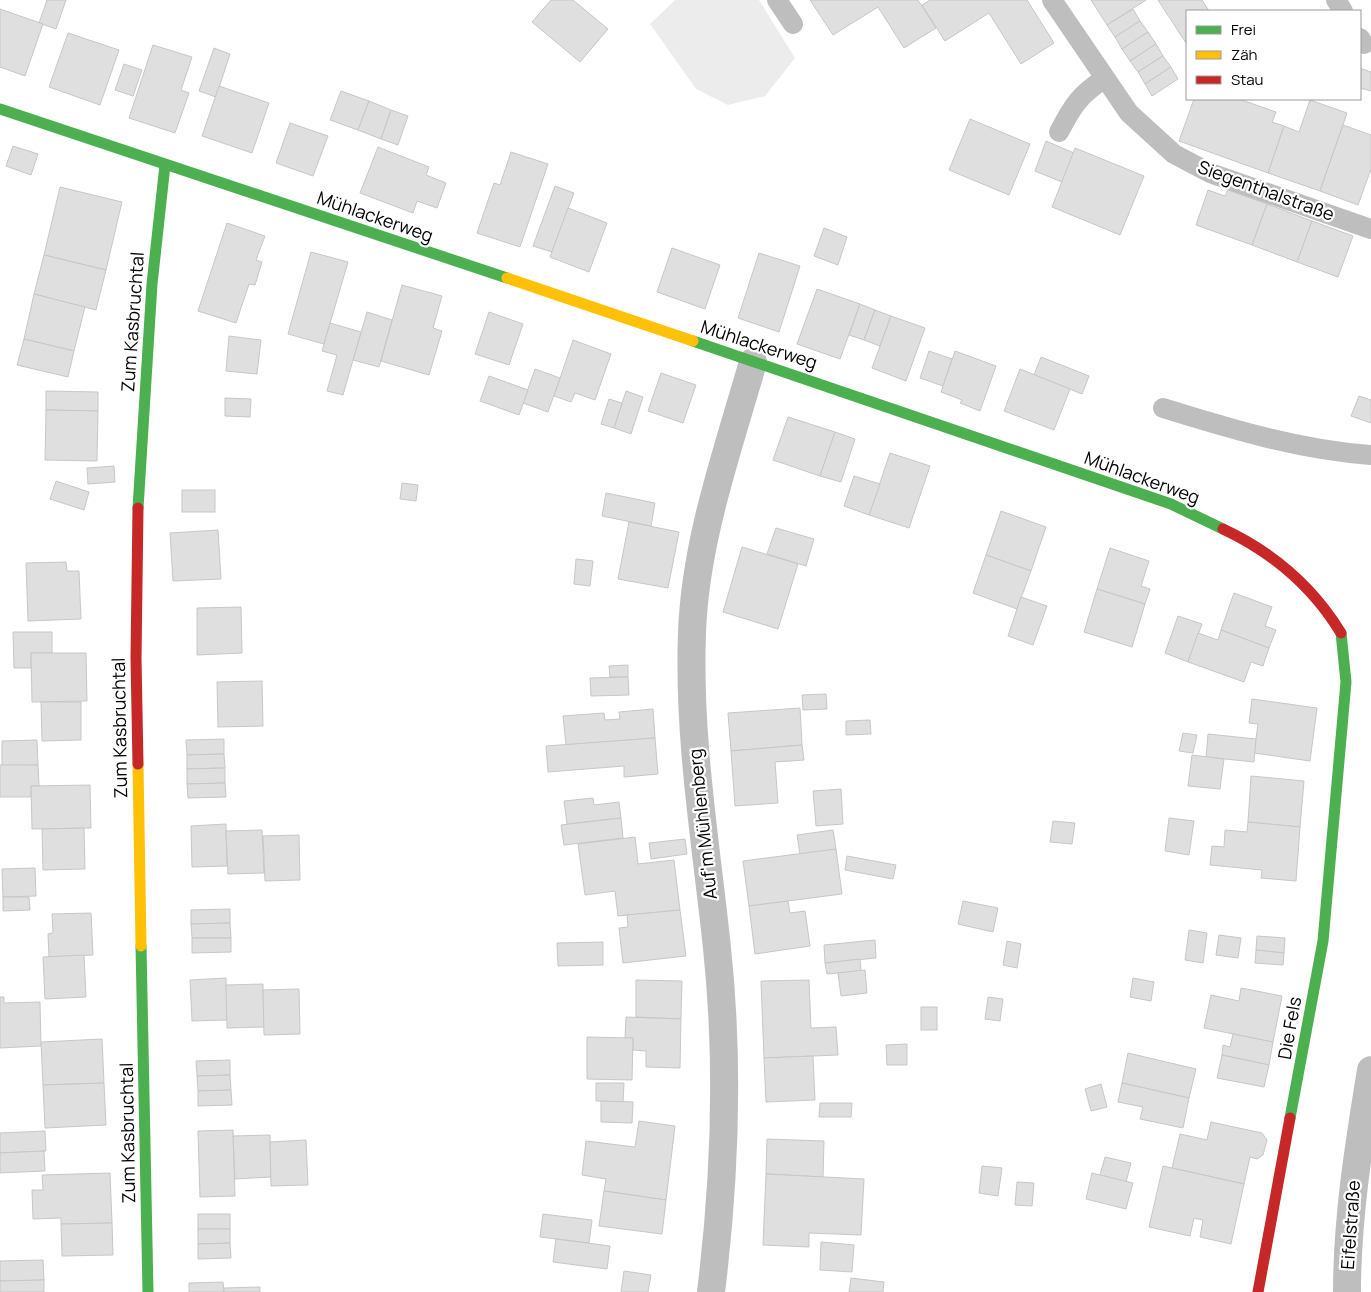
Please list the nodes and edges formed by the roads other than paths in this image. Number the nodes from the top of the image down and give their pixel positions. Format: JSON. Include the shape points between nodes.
{"nodes":[{"id":1,"x":777,"y":0,"type":"edge"},
{"id":2,"x":1052,"y":0,"type":"edge"},
{"id":3,"x":793,"y":24,"type":"dead end"},
{"id":4,"x":1104,"y":79,"type":"junction"},
{"id":5,"x":0,"y":108,"type":"edge"},
{"id":6,"x":1059,"y":132,"type":"dead end"},
{"id":7,"x":165,"y":164,"type":"junction"},
{"id":8,"x":1371,"y":229,"type":"edge"},
{"id":9,"x":753,"y":362,"type":"junction"},
{"id":10,"x":1163,"y":408,"type":"dead end"},
{"id":11,"x":1371,"y":455,"type":"edge"},
{"id":12,"x":1337,"y":768,"type":"joint"},
{"id":13,"x":1371,"y":1070,"type":"edge"},
{"id":14,"x":148,"y":1292,"type":"edge"},
{"id":15,"x":711,"y":1292,"type":"edge"},
{"id":16,"x":1258,"y":1292,"type":"edge"},
{"id":17,"x":1347,"y":1292,"type":"edge"}],
"edges":[{"from":1,"to":3,"type":"lane"},
{"from":2,"to":4,"type":"lane","name":"Siegenthalstraße"},
{"from":4,"to":6,"type":"lane","via":[[1074,103]]},
{"from":4,"to":8,"type":"lane","name":"Siegenthalstraße","via":[[1129,113],[1174,154],[1210,173]]},
{"from":5,"to":7,"type":"street","name":"Mühlackerweg"},
{"from":7,"to":9,"type":"street","name":"Mühlackerweg"},
{"from":7,"to":14,"type":"street","name":"Zum Kasbruchtal","via":[[152,284],[138,494],[136,658]]},
{"from":9,"to":12,"type":"street","name":"Mühlackerweg","via":[[1171,504],[1230,532],[1292,572],[1325,607],[1342,635],[1346,682]]},
{"from":9,"to":15,"type":"street","name":"Auf'm Mühlenberg","via":[[714,495],[700,563],[692,632],[699,811],[717,948],[723,1024],[722,1146]]},
{"from":10,"to":11,"type":"lane","via":[[1236,431],[1348,454]]},
{"from":12,"to":16,"type":"street","name":"Die Fels","via":[[1323,941]]},
{"from":13,"to":17,"type":"street","name":"Eifelstraße","via":[[1347,1241]]}]}
